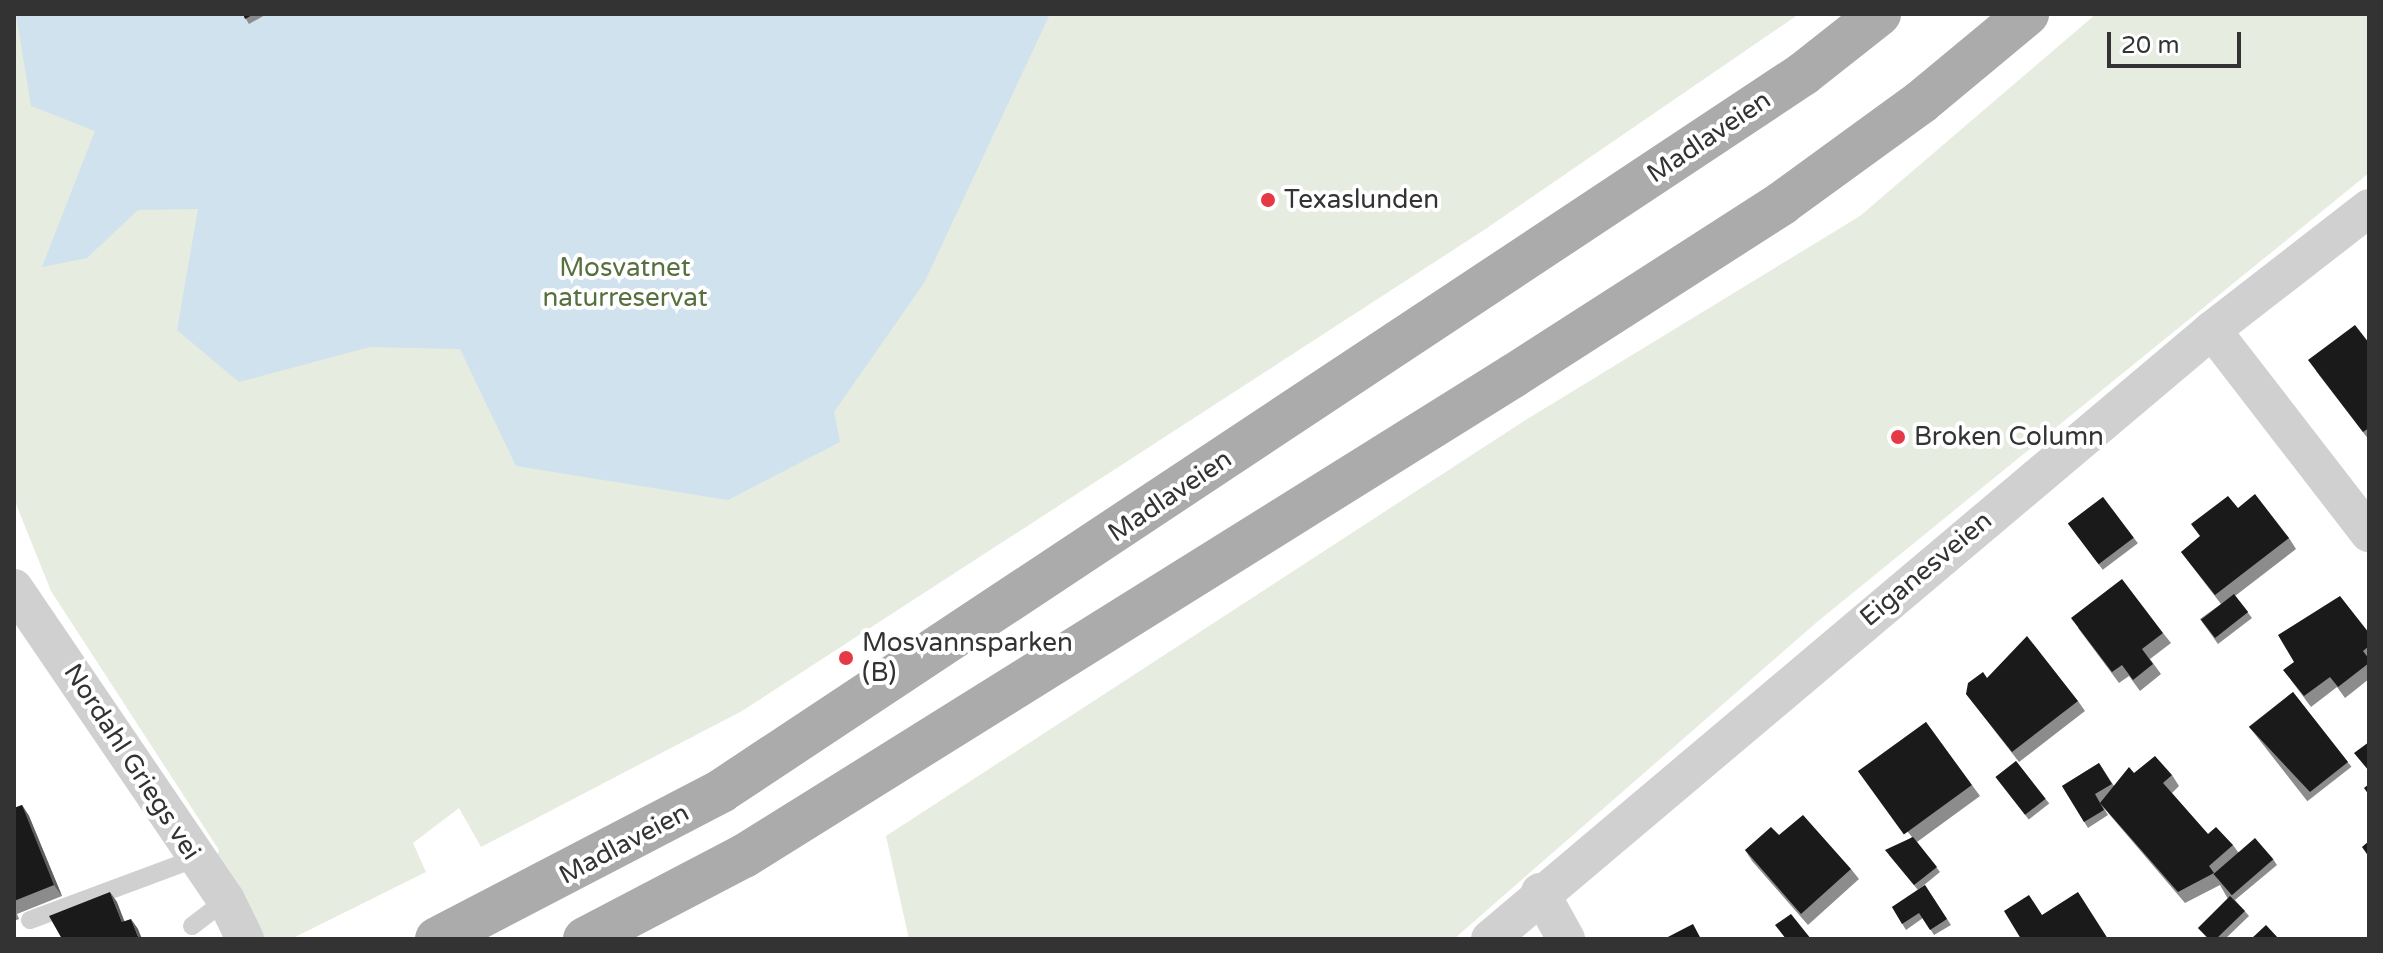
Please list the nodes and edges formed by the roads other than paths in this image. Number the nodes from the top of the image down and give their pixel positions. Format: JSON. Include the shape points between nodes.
{"nodes":[{"id":1,"x":1879,"y":14,"type":"edge"},
{"id":2,"x":2027,"y":14,"type":"edge"},
{"id":3,"x":2369,"y":208,"type":"edge"},
{"id":4,"x":2212,"y":330,"type":"junction"},
{"id":5,"x":2369,"y":533,"type":"edge"},
{"id":6,"x":14,"y":588,"type":"edge"},
{"id":7,"x":194,"y":859,"type":"junction"},
{"id":8,"x":1540,"y":892,"type":"junction"},
{"id":9,"x":226,"y":900,"type":"junction"},
{"id":10,"x":30,"y":920,"type":"dead end"},
{"id":11,"x":192,"y":926,"type":"dead end"},
{"id":12,"x":245,"y":939,"type":"edge"},
{"id":13,"x":437,"y":939,"type":"edge"},
{"id":14,"x":585,"y":939,"type":"edge"},
{"id":15,"x":1490,"y":939,"type":"edge"},
{"id":16,"x":1566,"y":939,"type":"edge"}],
"edges":[{"from":1,"to":13,"type":"main road","name":"Madlaveien","via":[[1790,83],[734,783]]},
{"from":2,"to":14,"type":"main road","via":[[1921,102],[1782,203],[1513,376],[744,856]]},
{"from":3,"to":4,"type":"street","name":"Eiganesveien"},
{"from":4,"to":5,"type":"street"},
{"from":4,"to":8,"type":"street","name":"Eiganesveien"},
{"from":6,"to":7,"type":"street","name":"Nordahl Griegs vei"},
{"from":7,"to":9,"type":"street","name":"Nordahl Griegs vei"},
{"from":7,"to":10,"type":"lane"},
{"from":8,"to":15,"type":"street","name":"Eiganesveien"},
{"from":8,"to":16,"type":"street"},
{"from":9,"to":11,"type":"lane"},
{"from":9,"to":12,"type":"street","name":"Nordahl Griegs vei"}]}
